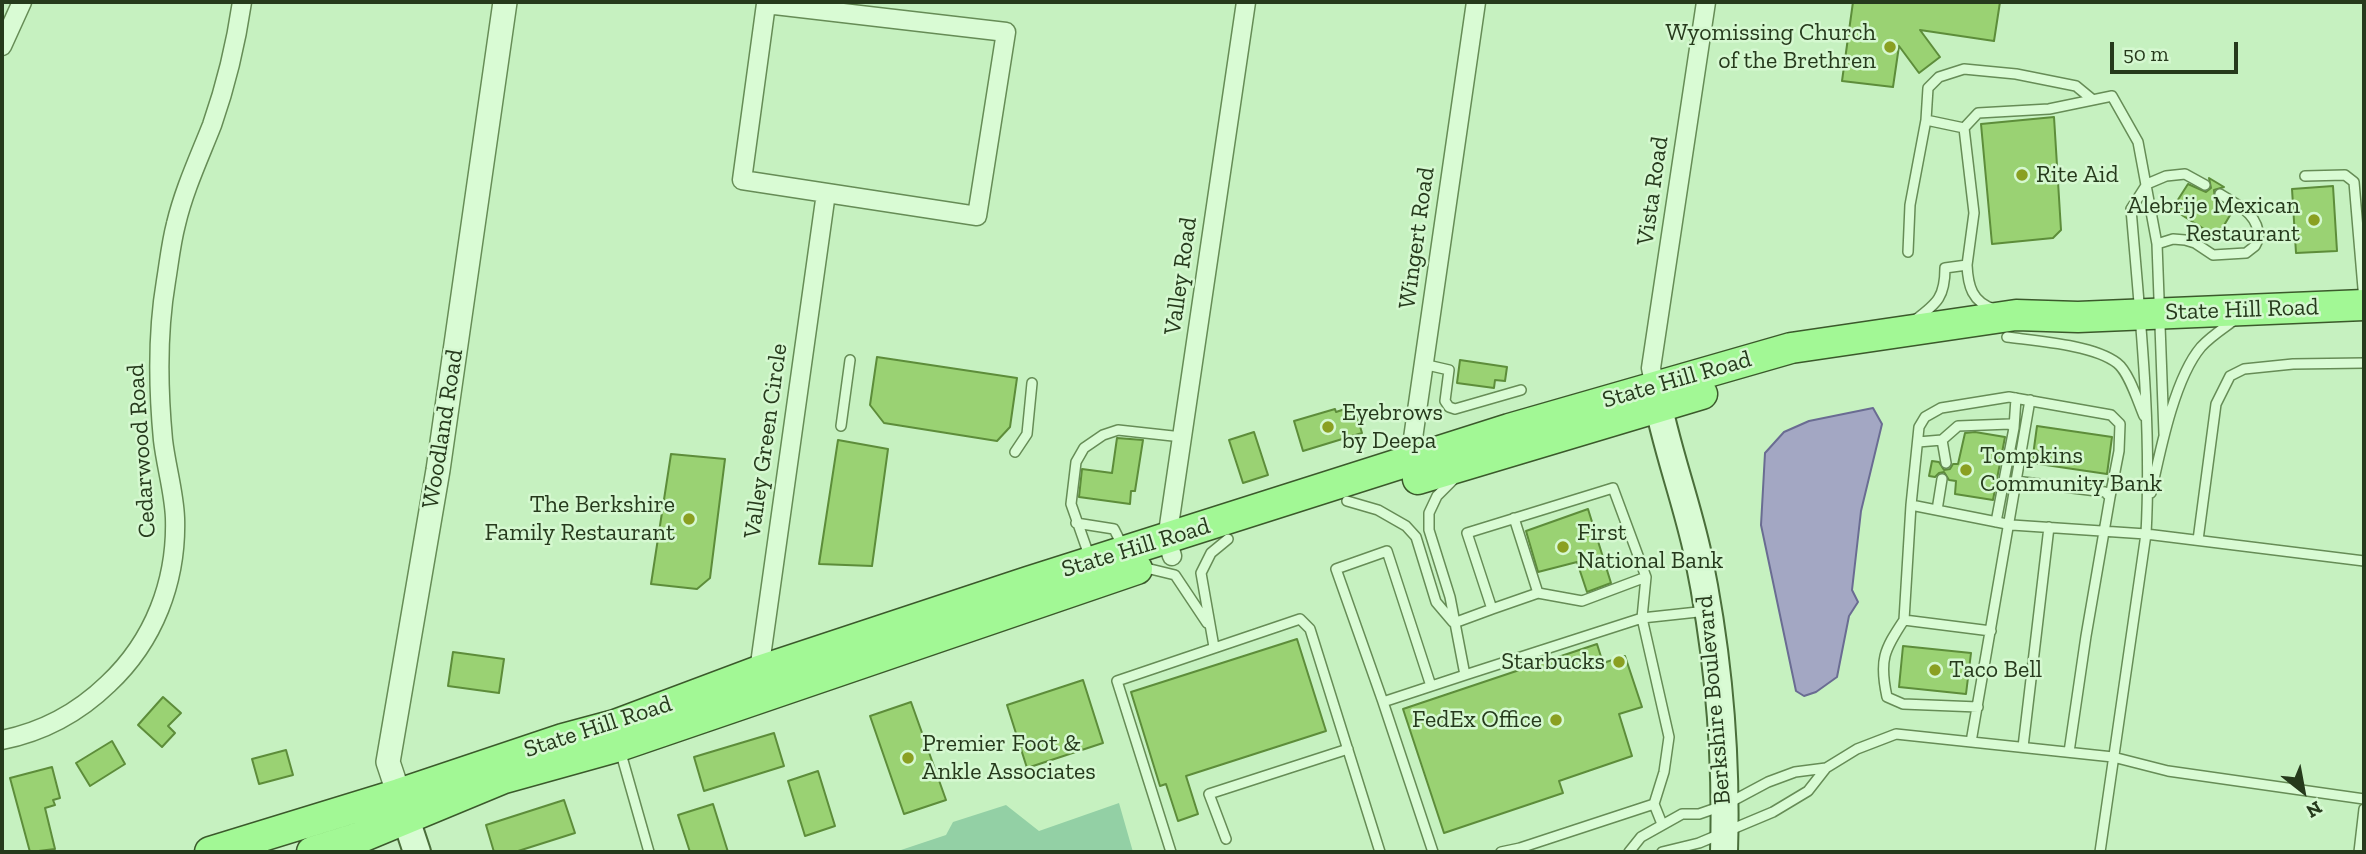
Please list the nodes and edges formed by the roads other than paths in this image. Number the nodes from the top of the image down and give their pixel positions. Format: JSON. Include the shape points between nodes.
{"nodes":[{"id":1,"x":22,"y":2,"type":"edge"},
{"id":2,"x":242,"y":2,"type":"edge"},
{"id":3,"x":505,"y":2,"type":"edge"},
{"id":4,"x":1246,"y":2,"type":"edge"},
{"id":5,"x":1476,"y":2,"type":"edge"},
{"id":6,"x":1706,"y":2,"type":"edge"},
{"id":7,"x":766,"y":3,"type":"edge"},
{"id":8,"x":2,"y":46,"type":"edge"},
{"id":9,"x":2093,"y":100,"type":"junction"},
{"id":10,"x":1926,"y":120,"type":"junction"},
{"id":11,"x":1964,"y":128,"type":"junction"},
{"id":12,"x":2305,"y":176,"type":"dead end"},
{"id":13,"x":2147,"y":184,"type":"junction"},
{"id":14,"x":2205,"y":185,"type":"dead end"},
{"id":15,"x":826,"y":193,"type":"junction"},
{"id":16,"x":2220,"y":194,"type":"dead end"},
{"id":17,"x":2157,"y":244,"type":"junction"},
{"id":18,"x":1909,"y":252,"type":"dead end"},
{"id":19,"x":1967,"y":265,"type":"junction"},
{"id":20,"x":2364,"y":305,"type":"edge"},
{"id":21,"x":2250,"y":309,"type":"junction"},
{"id":22,"x":2149,"y":314,"type":"junction"},
{"id":23,"x":2012,"y":326,"type":"junction"},
{"id":24,"x":1900,"y":332,"type":"junction"},
{"id":25,"x":850,"y":360,"type":"dead end"},
{"id":26,"x":2364,"y":363,"type":"edge"},
{"id":27,"x":1423,"y":364,"type":"junction"},
{"id":28,"x":1032,"y":383,"type":"dead end"},
{"id":29,"x":1521,"y":390,"type":"dead end"},
{"id":30,"x":1656,"y":397,"type":"junction"},
{"id":31,"x":2016,"y":398,"type":"junction"},
{"id":32,"x":2030,"y":400,"type":"junction"},
{"id":33,"x":2147,"y":423,"type":"junction"},
{"id":34,"x":841,"y":426,"type":"dead end"},
{"id":35,"x":2014,"y":428,"type":"junction"},
{"id":36,"x":2164,"y":433,"type":"junction"},
{"id":37,"x":1182,"y":437,"type":"junction"},
{"id":38,"x":1942,"y":440,"type":"junction"},
{"id":39,"x":1918,"y":442,"type":"junction"},
{"id":40,"x":1015,"y":452,"type":"dead end"},
{"id":41,"x":1946,"y":463,"type":"dead end"},
{"id":42,"x":1469,"y":464,"type":"junction"},
{"id":43,"x":1410,"y":471,"type":"junction"},
{"id":44,"x":1942,"y":479,"type":"dead end"},
{"id":45,"x":2015,"y":481,"type":"junction"},
{"id":46,"x":2110,"y":497,"type":"junction"},
{"id":47,"x":1347,"y":501,"type":"junction"},
{"id":48,"x":1911,"y":505,"type":"junction"},
{"id":49,"x":1937,"y":510,"type":"junction"},
{"id":50,"x":2147,"y":512,"type":"junction"},
{"id":51,"x":1514,"y":518,"type":"junction"},
{"id":52,"x":1996,"y":522,"type":"junction"},
{"id":53,"x":1076,"y":523,"type":"junction"},
{"id":54,"x":2008,"y":524,"type":"junction"},
{"id":55,"x":2049,"y":527,"type":"junction"},
{"id":56,"x":2105,"y":531,"type":"junction"},
{"id":57,"x":2146,"y":534,"type":"junction"},
{"id":58,"x":1228,"y":539,"type":"junction"},
{"id":59,"x":2198,"y":540,"type":"junction"},
{"id":60,"x":1170,"y":547,"type":"junction"},
{"id":61,"x":1134,"y":559,"type":"junction"},
{"id":62,"x":2364,"y":561,"type":"edge"},
{"id":63,"x":1091,"y":562,"type":"junction"},
{"id":64,"x":1646,"y":577,"type":"junction"},
{"id":65,"x":1538,"y":593,"type":"junction"},
{"id":66,"x":1492,"y":609,"type":"junction"},
{"id":67,"x":1708,"y":611,"type":"junction"},
{"id":68,"x":1642,"y":618,"type":"junction"},
{"id":69,"x":1904,"y":620,"type":"junction"},
{"id":70,"x":1454,"y":623,"type":"junction"},
{"id":71,"x":1208,"y":624,"type":"junction"},
{"id":72,"x":1991,"y":631,"type":"junction"},
{"id":73,"x":1214,"y":647,"type":"junction"},
{"id":74,"x":1465,"y":675,"type":"junction"},
{"id":75,"x":761,"y":684,"type":"junction"},
{"id":76,"x":1431,"y":686,"type":"junction"},
{"id":77,"x":1382,"y":702,"type":"junction"},
{"id":78,"x":1978,"y":707,"type":"junction"},
{"id":79,"x":617,"y":735,"type":"junction"},
{"id":80,"x":2,"y":740,"type":"edge"},
{"id":81,"x":1971,"y":741,"type":"junction"},
{"id":82,"x":2023,"y":747,"type":"junction"},
{"id":83,"x":1348,"y":749,"type":"junction"},
{"id":84,"x":2069,"y":752,"type":"junction"},
{"id":85,"x":2113,"y":757,"type":"junction"},
{"id":86,"x":1826,"y":768,"type":"junction"},
{"id":87,"x":2364,"y":799,"type":"edge"},
{"id":88,"x":1654,"y":804,"type":"junction"},
{"id":89,"x":1725,"y":805,"type":"junction"},
{"id":90,"x":402,"y":806,"type":"junction"},
{"id":91,"x":2364,"y":808,"type":"edge"},
{"id":92,"x":1662,"y":824,"type":"junction"},
{"id":93,"x":1226,"y":839,"type":"dead end"},
{"id":94,"x":1724,"y":843,"type":"edge"},
{"id":95,"x":349,"y":847,"type":"edge"},
{"id":96,"x":1521,"y":850,"type":"edge"},
{"id":97,"x":210,"y":852,"type":"edge"},
{"id":98,"x":312,"y":852,"type":"edge"},
{"id":99,"x":417,"y":852,"type":"edge"},
{"id":100,"x":649,"y":852,"type":"edge"},
{"id":101,"x":1171,"y":852,"type":"edge"},
{"id":102,"x":1381,"y":852,"type":"edge"},
{"id":103,"x":1433,"y":852,"type":"edge"},
{"id":104,"x":1501,"y":852,"type":"edge"},
{"id":105,"x":1629,"y":852,"type":"edge"},
{"id":106,"x":1662,"y":852,"type":"edge"},
{"id":107,"x":2100,"y":852,"type":"edge"},
{"id":108,"x":2359,"y":852,"type":"edge"}],
"edges":[{"from":1,"to":8,"type":"street"},
{"from":2,"to":80,"type":"street","name":"Cedarwood Road","via":[[225,84],[176,224],[165,284],[160,399],[175,518],[167,592],[135,655],[98,694],[51,724]]},
{"from":3,"to":90,"type":"street","name":"Woodland Road","via":[[438,470],[388,762]]},
{"from":4,"to":37,"type":"street","name":"Valley Road"},
{"from":5,"to":27,"type":"street","name":"Wingert Road"},
{"from":6,"to":30,"type":"street","name":"Vista Road","via":[[1651,368]]},
{"from":7,"to":15,"type":"street","via":[[742,180]]},
{"from":7,"to":15,"type":"street","via":[[1006,32],[977,216]]},
{"from":9,"to":10,"type":"lane","via":[[2076,86],[1964,69],[1939,77],[1927,88]]},
{"from":9,"to":11,"type":"lane","via":[[2049,109],[1978,113]]},
{"from":9,"to":13,"type":"lane","via":[[2112,96],[2138,142]]},
{"from":10,"to":11,"type":"lane"},
{"from":10,"to":18,"type":"lane","via":[[1910,205]]},
{"from":11,"to":19,"type":"lane","via":[[1974,213]]},
{"from":12,"to":20,"type":"lane","via":[[2345,175],[2354,182]]},
{"from":13,"to":14,"type":"lane","via":[[2176,173]]},
{"from":13,"to":17,"type":"lane"},
{"from":13,"to":22,"type":"lane","via":[[2131,209]]},
{"from":15,"to":75,"type":"street","name":"Valley Green Circle"},
{"from":16,"to":17,"type":"lane","via":[[2256,220],[2259,238],[2251,250],[2213,255],[2185,240]]},
{"from":17,"to":22,"type":"lane"},
{"from":19,"to":23,"type":"lane","via":[[1972,294]]},
{"from":19,"to":24,"type":"lane","via":[[1945,268],[1945,289]]},
{"from":20,"to":21,"type":"main road","name":"State Hill Road"},
{"from":21,"to":22,"type":"main road","name":"State Hill Road"},
{"from":21,"to":36,"type":"lane","via":[[2201,347],[2187,370]]},
{"from":22,"to":23,"type":"main road","name":"State Hill Road","via":[[2078,317],[2044,332]]},
{"from":22,"to":33,"type":"lane"},
{"from":22,"to":36,"type":"lane"},
{"from":23,"to":24,"type":"main road","name":"State Hill Road"},
{"from":23,"to":30,"type":"main road","name":"State Hill Road"},
{"from":23,"to":33,"type":"lane","via":[[2118,363]]},
{"from":24,"to":30,"type":"main road","name":"State Hill Road","via":[[1791,348]]},
{"from":25,"to":34,"type":"lane"},
{"from":26,"to":59,"type":"lane","via":[[2293,364],[2244,369],[2230,376],[2216,404]]},
{"from":27,"to":29,"type":"lane","via":[[1449,370],[1445,401],[1455,409]]},
{"from":27,"to":43,"type":"street","name":"Wingert Road"},
{"from":28,"to":40,"type":"lane","via":[[1027,434]]},
{"from":30,"to":42,"type":"main road","name":"State Hill Road"},
{"from":30,"to":43,"type":"main road","name":"State Hill Road"},
{"from":30,"to":67,"type":"main road","name":"Berkshire Boulevard","via":[[1689,515]]},
{"from":31,"to":32,"type":"lane"},
{"from":31,"to":35,"type":"lane"},
{"from":31,"to":39,"type":"lane","via":[[1941,408],[1925,417]]},
{"from":32,"to":45,"type":"lane"},
{"from":32,"to":46,"type":"lane","via":[[2111,415],[2120,424]]},
{"from":33,"to":50,"type":"lane"},
{"from":35,"to":38,"type":"lane","via":[[2010,424],[1958,426]]},
{"from":35,"to":52,"type":"lane"},
{"from":36,"to":50,"type":"lane"},
{"from":37,"to":53,"type":"lane","via":[[1118,430],[1084,447],[1076,462],[1071,504]]},
{"from":37,"to":60,"type":"street","name":"Valley Road"},
{"from":38,"to":39,"type":"lane"},
{"from":38,"to":41,"type":"lane"},
{"from":39,"to":48,"type":"lane"},
{"from":42,"to":43,"type":"main road","name":"State Hill Road"},
{"from":42,"to":70,"type":"lane","via":[[1437,496],[1429,513],[1429,530]]},
{"from":43,"to":47,"type":"main road","name":"State Hill Road"},
{"from":43,"to":60,"type":"main road","name":"State Hill Road"},
{"from":44,"to":49,"type":"lane"},
{"from":45,"to":46,"type":"lane","via":[[2105,492]]},
{"from":45,"to":54,"type":"lane"},
{"from":46,"to":56,"type":"lane"},
{"from":47,"to":58,"type":"main road","name":"State Hill Road"},
{"from":47,"to":70,"type":"lane","via":[[1378,510],[1416,537],[1436,602]]},
{"from":48,"to":49,"type":"lane"},
{"from":48,"to":69,"type":"lane"},
{"from":49,"to":52,"type":"lane"},
{"from":50,"to":57,"type":"lane"},
{"from":51,"to":64,"type":"lane","via":[[1612,488]]},
{"from":51,"to":65,"type":"lane"},
{"from":51,"to":66,"type":"lane","via":[[1467,533]]},
{"from":52,"to":54,"type":"lane"},
{"from":53,"to":61,"type":"lane","via":[[1115,528]]},
{"from":53,"to":63,"type":"lane"},
{"from":54,"to":55,"type":"lane"},
{"from":54,"to":72,"type":"lane"},
{"from":55,"to":56,"type":"lane"},
{"from":55,"to":82,"type":"lane"},
{"from":56,"to":57,"type":"lane"},
{"from":56,"to":84,"type":"lane"},
{"from":57,"to":59,"type":"lane"},
{"from":57,"to":85,"type":"lane"},
{"from":58,"to":60,"type":"main road","name":"State Hill Road"},
{"from":58,"to":71,"type":"lane","via":[[1211,553],[1202,573]]},
{"from":59,"to":62,"type":"lane"},
{"from":60,"to":61,"type":"main road","name":"State Hill Road"},
{"from":61,"to":63,"type":"main road","name":"State Hill Road"},
{"from":61,"to":71,"type":"lane","via":[[1175,575]]},
{"from":61,"to":75,"type":"main road","name":"State Hill Road"},
{"from":63,"to":75,"type":"main road","name":"State Hill Road"},
{"from":64,"to":65,"type":"lane","via":[[1582,601]]},
{"from":64,"to":68,"type":"lane"},
{"from":65,"to":66,"type":"lane"},
{"from":66,"to":70,"type":"lane"},
{"from":67,"to":68,"type":"lane"},
{"from":67,"to":89,"type":"main road","name":"Berkshire Boulevard"},
{"from":68,"to":74,"type":"lane"},
{"from":68,"to":88,"type":"lane","via":[[1669,737]]},
{"from":69,"to":72,"type":"lane"},
{"from":69,"to":78,"type":"lane","via":[[1885,650],[1887,697],[1903,704]]},
{"from":70,"to":74,"type":"lane"},
{"from":71,"to":73,"type":"lane"},
{"from":72,"to":78,"type":"lane"},
{"from":73,"to":83,"type":"lane","via":[[1300,619],[1310,629]]},
{"from":73,"to":101,"type":"lane","via":[[1116,681]]},
{"from":74,"to":76,"type":"lane"},
{"from":75,"to":79,"type":"main road","name":"State Hill Road"},
{"from":76,"to":77,"type":"lane"},
{"from":76,"to":77,"type":"lane","via":[[1387,551],[1336,569]]},
{"from":77,"to":103,"type":"lane"},
{"from":78,"to":81,"type":"lane"},
{"from":79,"to":90,"type":"main road","name":"State Hill Road","via":[[562,739]]},
{"from":79,"to":100,"type":"lane"},
{"from":81,"to":82,"type":"lane"},
{"from":81,"to":86,"type":"lane","via":[[1896,734],[1857,749]]},
{"from":82,"to":84,"type":"lane"},
{"from":83,"to":93,"type":"lane","via":[[1209,794]]},
{"from":83,"to":102,"type":"lane"},
{"from":84,"to":85,"type":"lane"},
{"from":85,"to":87,"type":"lane","via":[[2168,771]]},
{"from":85,"to":107,"type":"lane"},
{"from":86,"to":89,"type":"lane","via":[[1796,772]]},
{"from":86,"to":94,"type":"lane","via":[[1808,791]]},
{"from":88,"to":92,"type":"lane"},
{"from":88,"to":96,"type":"lane"},
{"from":89,"to":92,"type":"lane","via":[[1682,814]]},
{"from":89,"to":94,"type":"main road","name":"Berkshire Boulevard"},
{"from":90,"to":95,"type":"main road","name":"State Hill Road"},
{"from":90,"to":97,"type":"main road","name":"State Hill Road"},
{"from":90,"to":99,"type":"main road","name":"Woodland Road"},
{"from":91,"to":108,"type":"lane"},
{"from":92,"to":105,"type":"lane","via":[[1641,837]]},
{"from":94,"to":106,"type":"lane","via":[[1699,843]]},
{"from":95,"to":98,"type":"main road","name":"State Hill Road"},
{"from":96,"to":104,"type":"lane"}]}
